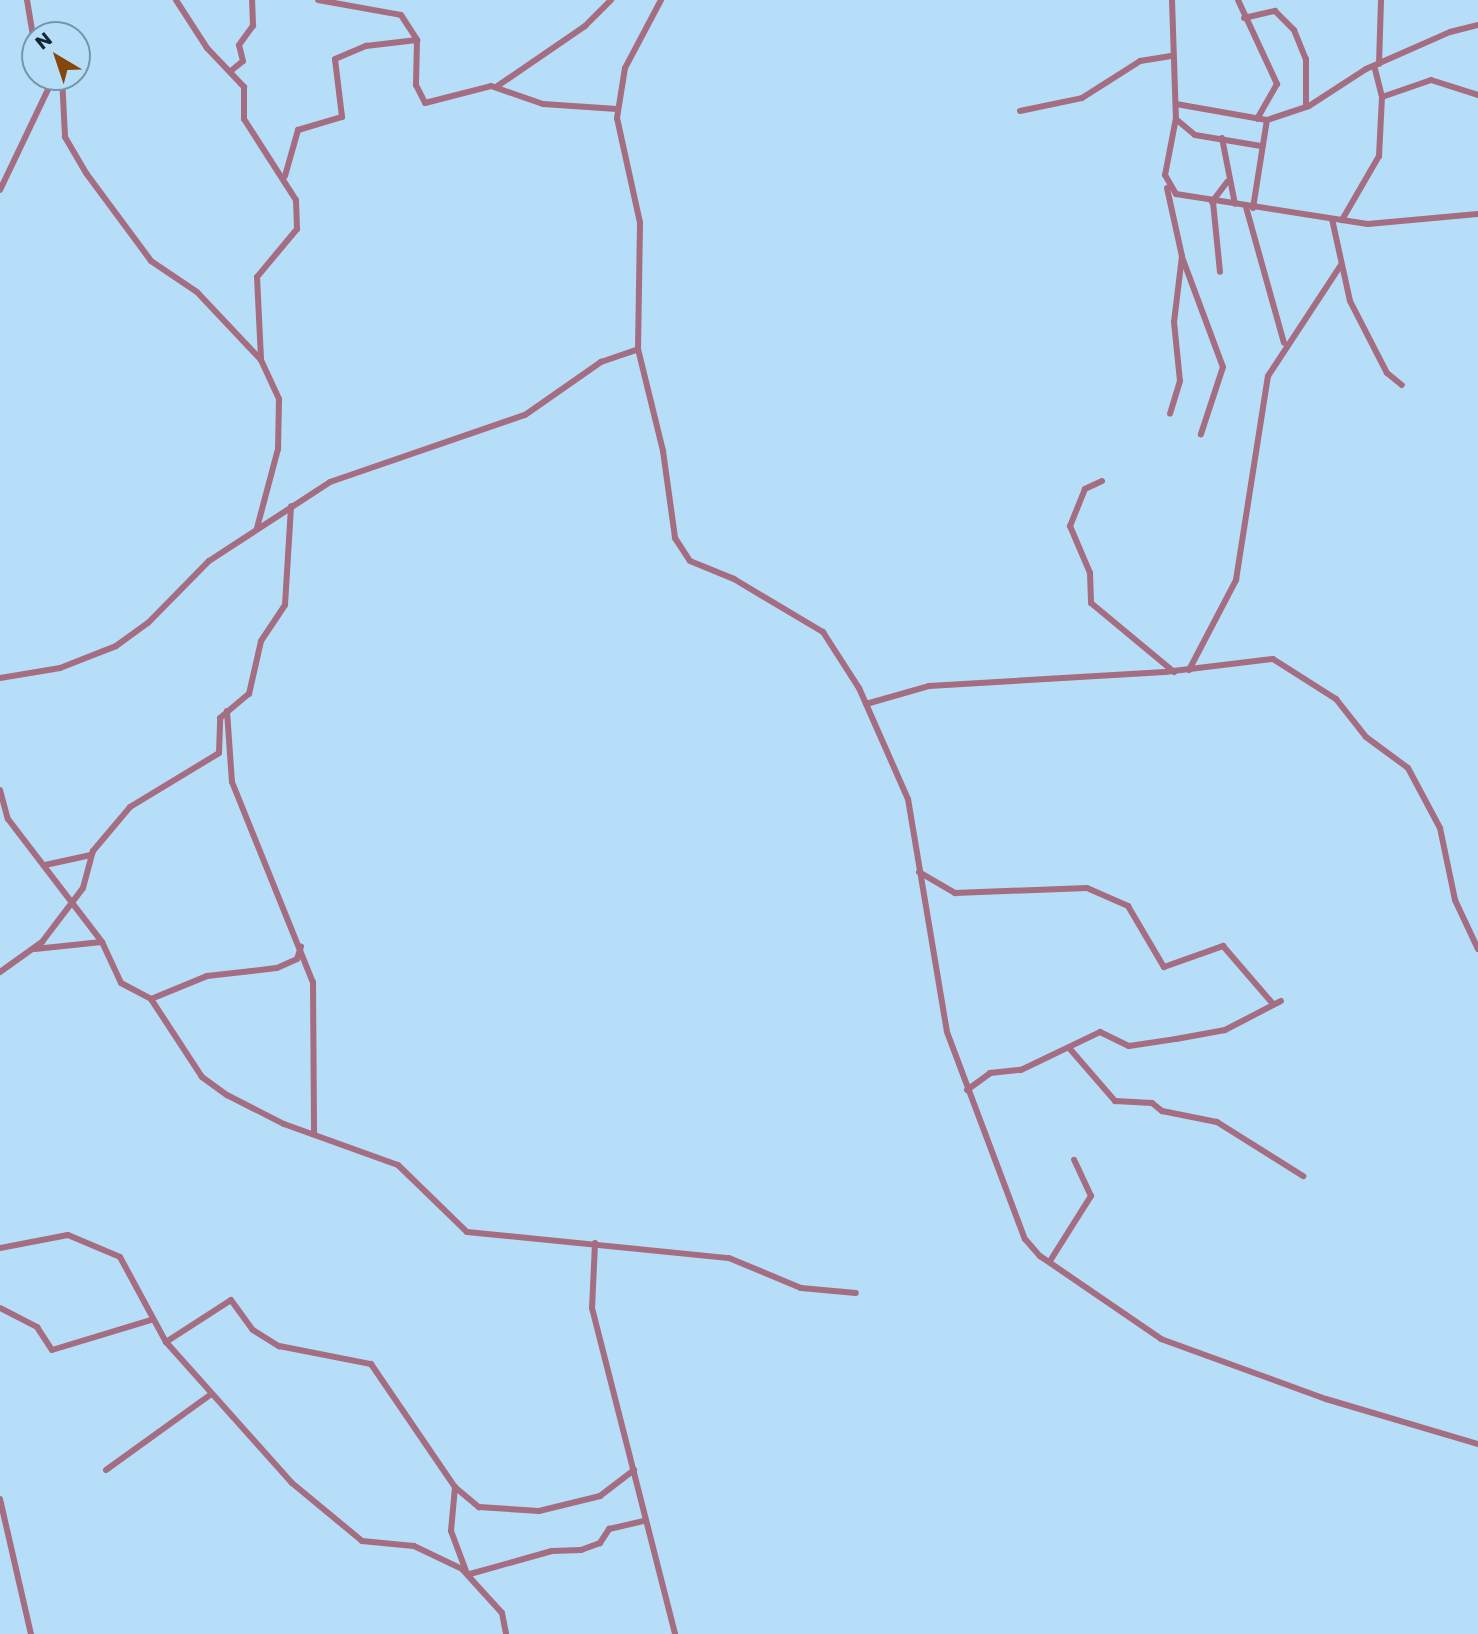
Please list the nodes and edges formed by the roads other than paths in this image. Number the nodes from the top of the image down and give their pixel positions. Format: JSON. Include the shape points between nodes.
{"nodes":[{"id":1,"x":27,"y":0,"type":"edge"},
{"id":2,"x":176,"y":0,"type":"edge"},
{"id":3,"x":251,"y":0,"type":"edge"},
{"id":4,"x":318,"y":0,"type":"edge"},
{"id":5,"x":611,"y":0,"type":"edge"},
{"id":6,"x":661,"y":0,"type":"edge"},
{"id":7,"x":1172,"y":0,"type":"edge"},
{"id":8,"x":1238,"y":0,"type":"edge"},
{"id":9,"x":1381,"y":0,"type":"edge"},
{"id":10,"x":1244,"y":18,"type":"junction"},
{"id":11,"x":30,"y":21,"type":"edge"},
{"id":12,"x":1478,"y":25,"type":"edge"},
{"id":13,"x":417,"y":40,"type":"junction"},
{"id":14,"x":1173,"y":56,"type":"junction"},
{"id":15,"x":1377,"y":65,"type":"junction"},
{"id":16,"x":232,"y":70,"type":"junction"},
{"id":17,"x":496,"y":87,"type":"junction"},
{"id":18,"x":47,"y":91,"type":"edge"},
{"id":19,"x":63,"y":91,"type":"edge"},
{"id":20,"x":1478,"y":95,"type":"edge"},
{"id":21,"x":1382,"y":97,"type":"junction"},
{"id":22,"x":1175,"y":104,"type":"junction"},
{"id":23,"x":1306,"y":107,"type":"junction"},
{"id":24,"x":618,"y":109,"type":"junction"},
{"id":25,"x":1020,"y":111,"type":"dead end"},
{"id":26,"x":1176,"y":119,"type":"junction"},
{"id":27,"x":1257,"y":119,"type":"junction"},
{"id":28,"x":1267,"y":120,"type":"junction"},
{"id":29,"x":1223,"y":138,"type":"junction"},
{"id":30,"x":1261,"y":146,"type":"junction"},
{"id":31,"x":285,"y":176,"type":"junction"},
{"id":32,"x":1227,"y":182,"type":"junction"},
{"id":33,"x":1167,"y":186,"type":"junction"},
{"id":34,"x":0,"y":190,"type":"edge"},
{"id":35,"x":1213,"y":202,"type":"junction"},
{"id":36,"x":1235,"y":204,"type":"junction"},
{"id":37,"x":1250,"y":207,"type":"junction"},
{"id":38,"x":1478,"y":214,"type":"edge"},
{"id":39,"x":1332,"y":219,"type":"junction"},
{"id":40,"x":1343,"y":220,"type":"junction"},
{"id":41,"x":1340,"y":238,"type":"junction"},
{"id":42,"x":1182,"y":256,"type":"junction"},
{"id":43,"x":1341,"y":265,"type":"junction"},
{"id":44,"x":1220,"y":272,"type":"dead end"},
{"id":45,"x":1284,"y":343,"type":"junction"},
{"id":46,"x":638,"y":349,"type":"junction"},
{"id":47,"x":261,"y":360,"type":"junction"},
{"id":48,"x":1402,"y":385,"type":"dead end"},
{"id":49,"x":1170,"y":414,"type":"dead end"},
{"id":50,"x":1201,"y":434,"type":"dead end"},
{"id":51,"x":1102,"y":481,"type":"dead end"},
{"id":52,"x":291,"y":506,"type":"junction"},
{"id":53,"x":256,"y":529,"type":"junction"},
{"id":54,"x":1189,"y":670,"type":"junction"},
{"id":55,"x":1174,"y":672,"type":"junction"},
{"id":56,"x":0,"y":678,"type":"edge"},
{"id":57,"x":866,"y":704,"type":"junction"},
{"id":58,"x":227,"y":711,"type":"junction"},
{"id":59,"x":0,"y":790,"type":"edge"},
{"id":60,"x":91,"y":855,"type":"junction"},
{"id":61,"x":45,"y":865,"type":"junction"},
{"id":62,"x":919,"y":872,"type":"junction"},
{"id":63,"x":71,"y":901,"type":"junction"},
{"id":64,"x":102,"y":942,"type":"junction"},
{"id":65,"x":301,"y":945,"type":"junction"},
{"id":66,"x":35,"y":949,"type":"junction"},
{"id":67,"x":1478,"y":950,"type":"edge"},
{"id":68,"x":0,"y":972,"type":"edge"},
{"id":69,"x":151,"y":999,"type":"junction"},
{"id":70,"x":1070,"y":1049,"type":"junction"},
{"id":71,"x":967,"y":1090,"type":"junction"},
{"id":72,"x":314,"y":1133,"type":"junction"},
{"id":73,"x":1074,"y":1160,"type":"dead end"},
{"id":74,"x":1303,"y":1176,"type":"dead end"},
{"id":75,"x":595,"y":1243,"type":"junction"},
{"id":76,"x":0,"y":1248,"type":"edge"},
{"id":77,"x":1050,"y":1261,"type":"junction"},
{"id":78,"x":856,"y":1293,"type":"dead end"},
{"id":79,"x":0,"y":1308,"type":"edge"},
{"id":80,"x":151,"y":1320,"type":"junction"},
{"id":81,"x":166,"y":1342,"type":"junction"},
{"id":82,"x":210,"y":1395,"type":"junction"},
{"id":83,"x":1478,"y":1444,"type":"edge"},
{"id":84,"x":106,"y":1470,"type":"dead end"},
{"id":85,"x":634,"y":1470,"type":"junction"},
{"id":86,"x":455,"y":1487,"type":"junction"},
{"id":87,"x":0,"y":1499,"type":"edge"},
{"id":88,"x":645,"y":1521,"type":"junction"},
{"id":89,"x":467,"y":1573,"type":"junction"},
{"id":90,"x":32,"y":1634,"type":"edge"},
{"id":91,"x":506,"y":1634,"type":"edge"},
{"id":92,"x":675,"y":1634,"type":"edge"}],
"edges":[{"from":1,"to":11,"type":"street"},
{"from":2,"to":16,"type":"street","via":[[207,48]]},
{"from":3,"to":16,"type":"street","via":[[253,26],[239,45],[243,61]]},
{"from":4,"to":13,"type":"street","via":[[395,10]]},
{"from":5,"to":17,"type":"street"},
{"from":6,"to":24,"type":"street","via":[[625,68]]},
{"from":7,"to":14,"type":"street"},
{"from":8,"to":10,"type":"street"},
{"from":9,"to":15,"type":"street"},
{"from":10,"to":23,"type":"street","via":[[1275,11],[1294,30],[1306,59]]},
{"from":10,"to":27,"type":"street","via":[[1277,84]]},
{"from":12,"to":15,"type":"street"},
{"from":13,"to":17,"type":"street","via":[[421,101]]},
{"from":13,"to":31,"type":"street","via":[[366,46],[335,59],[342,117],[298,130]]},
{"from":14,"to":22,"type":"street"},
{"from":14,"to":25,"type":"street","via":[[1140,61],[1082,98]]},
{"from":15,"to":21,"type":"street"},
{"from":15,"to":23,"type":"street"},
{"from":16,"to":31,"type":"street","via":[[246,90],[244,119]]},
{"from":17,"to":24,"type":"street","via":[[542,104]]},
{"from":18,"to":34,"type":"street"},
{"from":19,"to":47,"type":"street","via":[[65,137],[114,215],[151,261],[197,292]]},
{"from":20,"to":21,"type":"street","via":[[1431,80]]},
{"from":21,"to":40,"type":"street","via":[[1377,164]]},
{"from":22,"to":26,"type":"street"},
{"from":22,"to":27,"type":"street"},
{"from":23,"to":28,"type":"street"},
{"from":24,"to":46,"type":"street","via":[[640,223]]},
{"from":26,"to":29,"type":"street","via":[[1188,132]]},
{"from":26,"to":33,"type":"street"},
{"from":27,"to":28,"type":"street"},
{"from":28,"to":30,"type":"street"},
{"from":29,"to":30,"type":"street"},
{"from":29,"to":32,"type":"street"},
{"from":30,"to":37,"type":"street"},
{"from":31,"to":47,"type":"street","via":[[296,200],[298,226],[257,277]]},
{"from":32,"to":35,"type":"street"},
{"from":32,"to":36,"type":"street"},
{"from":33,"to":35,"type":"street","via":[[1184,200]]},
{"from":33,"to":42,"type":"street"},
{"from":35,"to":36,"type":"street"},
{"from":35,"to":44,"type":"street"},
{"from":36,"to":37,"type":"street"},
{"from":37,"to":39,"type":"street"},
{"from":37,"to":45,"type":"street"},
{"from":38,"to":40,"type":"street","via":[[1388,224]]},
{"from":39,"to":40,"type":"street"},
{"from":39,"to":41,"type":"street"},
{"from":40,"to":41,"type":"street"},
{"from":41,"to":43,"type":"street"},
{"from":42,"to":49,"type":"street","via":[[1174,322],[1180,381]]},
{"from":42,"to":50,"type":"street","via":[[1223,367]]},
{"from":43,"to":45,"type":"street"},
{"from":43,"to":48,"type":"street","via":[[1368,336],[1387,373]]},
{"from":45,"to":54,"type":"street","via":[[1265,385],[1237,580]]},
{"from":46,"to":52,"type":"street","via":[[601,362],[526,415],[364,466]]},
{"from":46,"to":57,"type":"street","via":[[681,552],[823,632]]},
{"from":47,"to":53,"type":"street","via":[[279,399],[281,426]]},
{"from":51,"to":55,"type":"street","via":[[1084,491],[1070,526],[1090,573],[1091,603]]},
{"from":52,"to":53,"type":"street"},
{"from":52,"to":58,"type":"street","via":[[285,606],[261,641],[249,694]]},
{"from":53,"to":56,"type":"street","via":[[204,565],[129,638],[60,668]]},
{"from":54,"to":55,"type":"street"},
{"from":54,"to":67,"type":"street","via":[[1273,659],[1336,699],[1366,737],[1402,762],[1440,828],[1455,901]]},
{"from":55,"to":57,"type":"street","via":[[929,686]]},
{"from":57,"to":62,"type":"street","via":[[908,799]]},
{"from":58,"to":60,"type":"street","via":[[220,719],[215,757],[146,792]]},
{"from":58,"to":65,"type":"street","via":[[232,782]]},
{"from":59,"to":61,"type":"street","via":[[8,819]]},
{"from":60,"to":61,"type":"street"},
{"from":60,"to":63,"type":"street","via":[[83,888]]},
{"from":61,"to":63,"type":"street"},
{"from":62,"to":70,"type":"street","via":[[955,892],[1087,888],[1128,906],[1164,967],[1223,946],[1277,1002],[1225,1030],[1129,1046],[1100,1032]]},
{"from":62,"to":71,"type":"street","via":[[937,993]]},
{"from":63,"to":64,"type":"street"},
{"from":63,"to":66,"type":"street"},
{"from":64,"to":66,"type":"street"},
{"from":64,"to":69,"type":"street","via":[[124,987]]},
{"from":65,"to":69,"type":"street","via":[[297,959],[277,968],[207,975]]},
{"from":65,"to":72,"type":"street","via":[[316,1000]]},
{"from":66,"to":68,"type":"street"},
{"from":69,"to":72,"type":"street","via":[[209,1083],[272,1119]]},
{"from":70,"to":71,"type":"street","via":[[1021,1070],[995,1071]]},
{"from":70,"to":74,"type":"street","via":[[1115,1101],[1152,1103],[1162,1111],[1217,1122]]},
{"from":71,"to":77,"type":"street","via":[[1025,1239]]},
{"from":72,"to":75,"type":"street","via":[[412,1174],[467,1232]]},
{"from":73,"to":77,"type":"street","via":[[1091,1196]]},
{"from":75,"to":78,"type":"street","via":[[729,1258],[801,1288]]},
{"from":75,"to":85,"type":"street","via":[[592,1308]]},
{"from":76,"to":80,"type":"street","via":[[68,1235],[110,1251],[130,1268]]},
{"from":77,"to":83,"type":"street","via":[[1161,1339],[1326,1399]]},
{"from":79,"to":80,"type":"street","via":[[37,1327],[52,1350]]},
{"from":80,"to":81,"type":"street"},
{"from":81,"to":82,"type":"street"},
{"from":81,"to":86,"type":"street","via":[[232,1300],[253,1330],[279,1346],[365,1360],[409,1414]]},
{"from":82,"to":84,"type":"street"},
{"from":82,"to":89,"type":"street","via":[[299,1490],[362,1541],[414,1546]]},
{"from":85,"to":86,"type":"street","via":[[600,1496],[539,1511],[479,1507]]},
{"from":85,"to":88,"type":"street"},
{"from":86,"to":89,"type":"street","via":[[451,1531]]},
{"from":87,"to":90,"type":"street"},
{"from":88,"to":89,"type":"street","via":[[609,1529],[600,1543],[581,1550],[552,1551],[483,1575]]},
{"from":88,"to":92,"type":"street"},
{"from":89,"to":91,"type":"street","via":[[502,1613]]}]}
